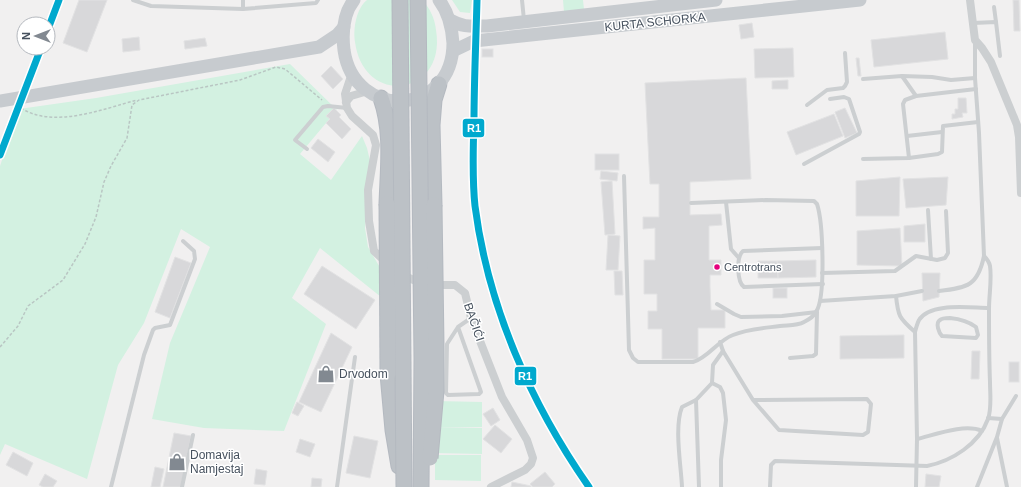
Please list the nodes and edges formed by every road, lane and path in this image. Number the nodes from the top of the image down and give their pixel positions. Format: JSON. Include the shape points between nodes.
{"nodes":[{"id":1,"x":133,"y":0,"type":"edge"},
{"id":2,"x":154,"y":0,"type":"edge"},
{"id":3,"x":243,"y":0,"type":"edge"},
{"id":4,"x":318,"y":0,"type":"edge"},
{"id":5,"x":400,"y":0,"type":"edge"},
{"id":6,"x":418,"y":0,"type":"edge"},
{"id":7,"x":439,"y":0,"type":"edge"},
{"id":8,"x":522,"y":0,"type":"edge"},
{"id":9,"x":716,"y":0,"type":"edge"},
{"id":10,"x":860,"y":0,"type":"edge"},
{"id":11,"x":970,"y":0,"type":"edge"},
{"id":12,"x":627,"y":4,"type":"dead end"},
{"id":13,"x":349,"y":5,"type":"edge"},
{"id":14,"x":151,"y":6,"type":"junction"},
{"id":15,"x":994,"y":7,"type":"dead end"},
{"id":16,"x":243,"y":9,"type":"junction"},
{"id":17,"x":599,"y":14,"type":"junction"},
{"id":18,"x":450,"y":20,"type":"junction"},
{"id":19,"x":524,"y":22,"type":"junction"},
{"id":20,"x":973,"y":22,"type":"junction"},
{"id":21,"x":996,"y":22,"type":"junction"},
{"id":22,"x":344,"y":27,"type":"junction"},
{"id":23,"x":975,"y":40,"type":"junction"},
{"id":24,"x":319,"y":46,"type":"junction"},
{"id":25,"x":453,"y":51,"type":"junction"},
{"id":26,"x":845,"y":54,"type":"dead end"},
{"id":27,"x":1000,"y":56,"type":"dead end"},
{"id":28,"x":346,"y":59,"type":"junction"},
{"id":29,"x":352,"y":74,"type":"junction"},
{"id":30,"x":902,"y":76,"type":"junction"},
{"id":31,"x":975,"y":78,"type":"junction"},
{"id":32,"x":863,"y":79,"type":"dead end"},
{"id":33,"x":439,"y":84,"type":"junction"},
{"id":34,"x":976,"y":88,"type":"junction"},
{"id":35,"x":374,"y":95,"type":"junction"},
{"id":36,"x":916,"y":96,"type":"junction"},
{"id":37,"x":830,"y":99,"type":"dead end"},
{"id":38,"x":139,"y":100,"type":"junction"},
{"id":39,"x":0,"y":101,"type":"edge"},
{"id":40,"x":347,"y":105,"type":"junction"},
{"id":41,"x":807,"y":105,"type":"dead end"},
{"id":42,"x":328,"y":106,"type":"junction"},
{"id":43,"x":21,"y":107,"type":"dead end"},
{"id":44,"x":978,"y":122,"type":"junction"},
{"id":45,"x":942,"y":132,"type":"junction"},
{"id":46,"x":907,"y":136,"type":"junction"},
{"id":47,"x":307,"y":149,"type":"dead end"},
{"id":48,"x":909,"y":158,"type":"junction"},
{"id":49,"x":863,"y":159,"type":"dead end"},
{"id":50,"x":804,"y":164,"type":"dead end"},
{"id":51,"x":624,"y":176,"type":"dead end"},
{"id":52,"x":1021,"y":193,"type":"edge"},
{"id":53,"x":726,"y":202,"type":"junction"},
{"id":54,"x":691,"y":203,"type":"dead end"},
{"id":55,"x":928,"y":210,"type":"dead end"},
{"id":56,"x":946,"y":211,"type":"dead end"},
{"id":57,"x":183,"y":241,"type":"dead end"},
{"id":58,"x":822,"y":248,"type":"junction"},
{"id":59,"x":984,"y":256,"type":"junction"},
{"id":60,"x":738,"y":257,"type":"junction"},
{"id":61,"x":931,"y":259,"type":"junction"},
{"id":62,"x":822,"y":273,"type":"junction"},
{"id":63,"x":823,"y":284,"type":"junction"},
{"id":64,"x":922,"y":291,"type":"dead end"},
{"id":65,"x":939,"y":291,"type":"dead end"},
{"id":66,"x":896,"y":296,"type":"junction"},
{"id":67,"x":820,"y":301,"type":"junction"},
{"id":68,"x":717,"y":304,"type":"dead end"},
{"id":69,"x":949,"y":308,"type":"junction"},
{"id":70,"x":989,"y":308,"type":"junction"},
{"id":71,"x":816,"y":312,"type":"junction"},
{"id":72,"x":471,"y":318,"type":"junction"},
{"id":73,"x":950,"y":318,"type":"junction"},
{"id":74,"x":458,"y":327,"type":"junction"},
{"id":75,"x":915,"y":332,"type":"junction"},
{"id":76,"x":720,"y":342,"type":"junction"},
{"id":77,"x":0,"y":347,"type":"edge"},
{"id":78,"x":723,"y":350,"type":"junction"},
{"id":79,"x":355,"y":356,"type":"dead end"},
{"id":80,"x":790,"y":358,"type":"dead end"},
{"id":81,"x":712,"y":383,"type":"junction"},
{"id":82,"x":1016,"y":396,"type":"dead end"},
{"id":83,"x":696,"y":400,"type":"junction"},
{"id":84,"x":753,"y":400,"type":"junction"},
{"id":85,"x":988,"y":418,"type":"junction"},
{"id":86,"x":1002,"y":419,"type":"junction"},
{"id":87,"x":982,"y":431,"type":"junction"},
{"id":88,"x":193,"y":435,"type":"dead end"},
{"id":89,"x":997,"y":437,"type":"junction"},
{"id":90,"x":917,"y":439,"type":"junction"},
{"id":91,"x":916,"y":466,"type":"junction"},
{"id":92,"x":111,"y":487,"type":"edge"},
{"id":93,"x":182,"y":487,"type":"edge"},
{"id":94,"x":337,"y":487,"type":"edge"},
{"id":95,"x":403,"y":487,"type":"edge"},
{"id":96,"x":421,"y":487,"type":"edge"},
{"id":97,"x":428,"y":487,"type":"edge"},
{"id":98,"x":491,"y":487,"type":"edge"},
{"id":99,"x":682,"y":487,"type":"edge"},
{"id":100,"x":698,"y":487,"type":"edge"},
{"id":101,"x":721,"y":487,"type":"edge"},
{"id":102,"x":770,"y":487,"type":"edge"},
{"id":103,"x":916,"y":487,"type":"edge"},
{"id":104,"x":977,"y":487,"type":"edge"},
{"id":105,"x":1007,"y":487,"type":"edge"}],
"edges":[{"from":1,"to":14,"type":"lane"},
{"from":2,"to":14,"type":"lane"},
{"from":3,"to":16,"type":"lane"},
{"from":4,"to":16,"type":"lane","via":[[316,3]]},
{"from":5,"to":95,"type":"highway","bridge":true},
{"from":6,"to":96,"type":"highway","bridge":true},
{"from":7,"to":18,"type":"main road"},
{"from":8,"to":19,"type":"lane"},
{"from":9,"to":17,"type":"main road","name":"KURTA SCHORKA"},
{"from":10,"to":25,"type":"main road","name":"KURTA SCHORKA","via":[[474,41]]},
{"from":11,"to":20,"type":"street"},
{"from":12,"to":17,"type":"lane"},
{"from":13,"to":22,"type":"main road"},
{"from":14,"to":16,"type":"lane"},
{"from":15,"to":21,"type":"lane"},
{"from":17,"to":19,"type":"main road","name":"KURTA SCHORKA"},
{"from":18,"to":19,"type":"main road","name":"KURTA SCHORKA","via":[[467,27]]},
{"from":18,"to":25,"type":"main road"},
{"from":20,"to":21,"type":"lane"},
{"from":20,"to":23,"type":"street"},
{"from":21,"to":27,"type":"lane"},
{"from":22,"to":24,"type":"main road"},
{"from":22,"to":28,"type":"main road"},
{"from":23,"to":31,"type":"lane"},
{"from":23,"to":52,"type":"street","via":[[991,62],[1017,125]]},
{"from":24,"to":28,"type":"main road"},
{"from":24,"to":39,"type":"main road"},
{"from":25,"to":33,"type":"main road","via":[[446,74]]},
{"from":26,"to":41,"type":"lane","via":[[845,86],[827,90]]},
{"from":28,"to":29,"type":"main road"},
{"from":29,"to":35,"type":"main road"},
{"from":29,"to":40,"type":"street","via":[[345,94]]},
{"from":30,"to":31,"type":"lane","via":[[951,80]]},
{"from":30,"to":32,"type":"lane"},
{"from":30,"to":36,"type":"lane"},
{"from":31,"to":34,"type":"lane"},
{"from":33,"to":35,"type":"main road","via":[[430,92],[406,101],[392,101]]},
{"from":33,"to":97,"type":"highway","bridge":true,"via":[[434,100],[432,125],[436,391]]},
{"from":34,"to":36,"type":"lane"},
{"from":34,"to":44,"type":"lane"},
{"from":35,"to":40,"type":"street","via":[[351,96]]},
{"from":35,"to":95,"type":"highway","bridge":true,"via":[[384,109],[388,126],[388,374]]},
{"from":36,"to":46,"type":"lane","via":[[905,100],[903,104]]},
{"from":37,"to":50,"type":"lane","via":[[849,99],[860,132]]},
{"from":38,"to":42,"type":"path","via":[[240,80],[276,68],[285,69]]},
{"from":38,"to":43,"type":"path","via":[[62,118],[29,113]]},
{"from":38,"to":77,"type":"path","via":[[132,105],[127,138],[104,182],[96,217],[85,244],[63,280],[28,306],[18,326]]},
{"from":40,"to":42,"type":"lane"},
{"from":40,"to":72,"type":"street","name":"BAČIĆI","via":[[352,116],[373,135],[376,145],[368,190],[369,221],[374,251],[396,272],[425,285],[455,285],[461,288],[465,293]]},
{"from":42,"to":47,"type":"lane","via":[[323,107],[295,140]]},
{"from":44,"to":45,"type":"lane","via":[[943,126]]},
{"from":44,"to":59,"type":"lane"},
{"from":45,"to":46,"type":"lane"},
{"from":45,"to":48,"type":"lane","via":[[942,152]]},
{"from":46,"to":48,"type":"lane"},
{"from":48,"to":49,"type":"lane"},
{"from":51,"to":76,"type":"lane","via":[[629,350],[633,358],[638,362],[693,362],[698,361]]},
{"from":53,"to":54,"type":"lane"},
{"from":53,"to":58,"type":"lane","via":[[814,202],[818,204],[819,209]]},
{"from":53,"to":60,"type":"lane","via":[[731,249]]},
{"from":55,"to":61,"type":"lane"},
{"from":56,"to":61,"type":"lane","via":[[948,253],[942,260]]},
{"from":57,"to":92,"type":"lane","via":[[194,251],[194,259],[170,325],[153,330],[144,354]]},
{"from":58,"to":60,"type":"lane","via":[[743,251]]},
{"from":58,"to":62,"type":"lane"},
{"from":59,"to":65,"type":"lane","via":[[981,270],[972,282],[956,289]]},
{"from":59,"to":70,"type":"lane","via":[[990,266]]},
{"from":60,"to":63,"type":"lane","via":[[740,281],[744,287]]},
{"from":61,"to":62,"type":"lane","via":[[913,257],[895,271]]},
{"from":62,"to":63,"type":"lane"},
{"from":63,"to":67,"type":"lane"},
{"from":64,"to":66,"type":"lane"},
{"from":66,"to":67,"type":"lane"},
{"from":66,"to":75,"type":"lane","via":[[898,314]]},
{"from":67,"to":71,"type":"lane"},
{"from":68,"to":71,"type":"lane","via":[[742,317]]},
{"from":69,"to":70,"type":"lane"},
{"from":69,"to":73,"type":"lane"},
{"from":69,"to":75,"type":"lane","via":[[939,308],[924,315],[919,320]]},
{"from":70,"to":85,"type":"lane"},
{"from":71,"to":76,"type":"lane","via":[[800,324],[745,331]]},
{"from":71,"to":80,"type":"lane","via":[[816,354]]},
{"from":72,"to":74,"type":"lane"},
{"from":72,"to":98,"type":"street","name":"BAČIĆI","via":[[502,397],[527,440],[533,458],[525,470]]},
{"from":73,"to":73,"type":"lane","via":[[938,321],[939,334],[942,336],[978,336],[976,327],[960,319]]},
{"from":74,"to":74,"type":"lane","via":[[447,344],[446,393],[479,394],[481,392]]},
{"from":75,"to":90,"type":"lane"},
{"from":76,"to":78,"type":"lane"},
{"from":78,"to":81,"type":"lane","via":[[713,365]]},
{"from":78,"to":84,"type":"lane"},
{"from":79,"to":94,"type":"lane"},
{"from":81,"to":83,"type":"lane"},
{"from":81,"to":101,"type":"lane","via":[[720,387],[723,393],[726,420],[721,460]]},
{"from":82,"to":86,"type":"lane"},
{"from":83,"to":99,"type":"lane","via":[[682,407],[679,414]]},
{"from":83,"to":100,"type":"lane"},
{"from":84,"to":84,"type":"lane","via":[[779,430],[863,435],[868,432],[871,404],[867,399]]},
{"from":85,"to":86,"type":"lane"},
{"from":85,"to":87,"type":"lane"},
{"from":86,"to":89,"type":"lane"},
{"from":87,"to":90,"type":"lane","via":[[967,428]]},
{"from":87,"to":91,"type":"lane","via":[[964,450],[939,464]]},
{"from":88,"to":93,"type":"lane"},
{"from":89,"to":104,"type":"lane"},
{"from":89,"to":105,"type":"lane"},
{"from":90,"to":91,"type":"lane"},
{"from":91,"to":102,"type":"lane","via":[[775,461],[771,465]]},
{"from":91,"to":103,"type":"lane"}]}
